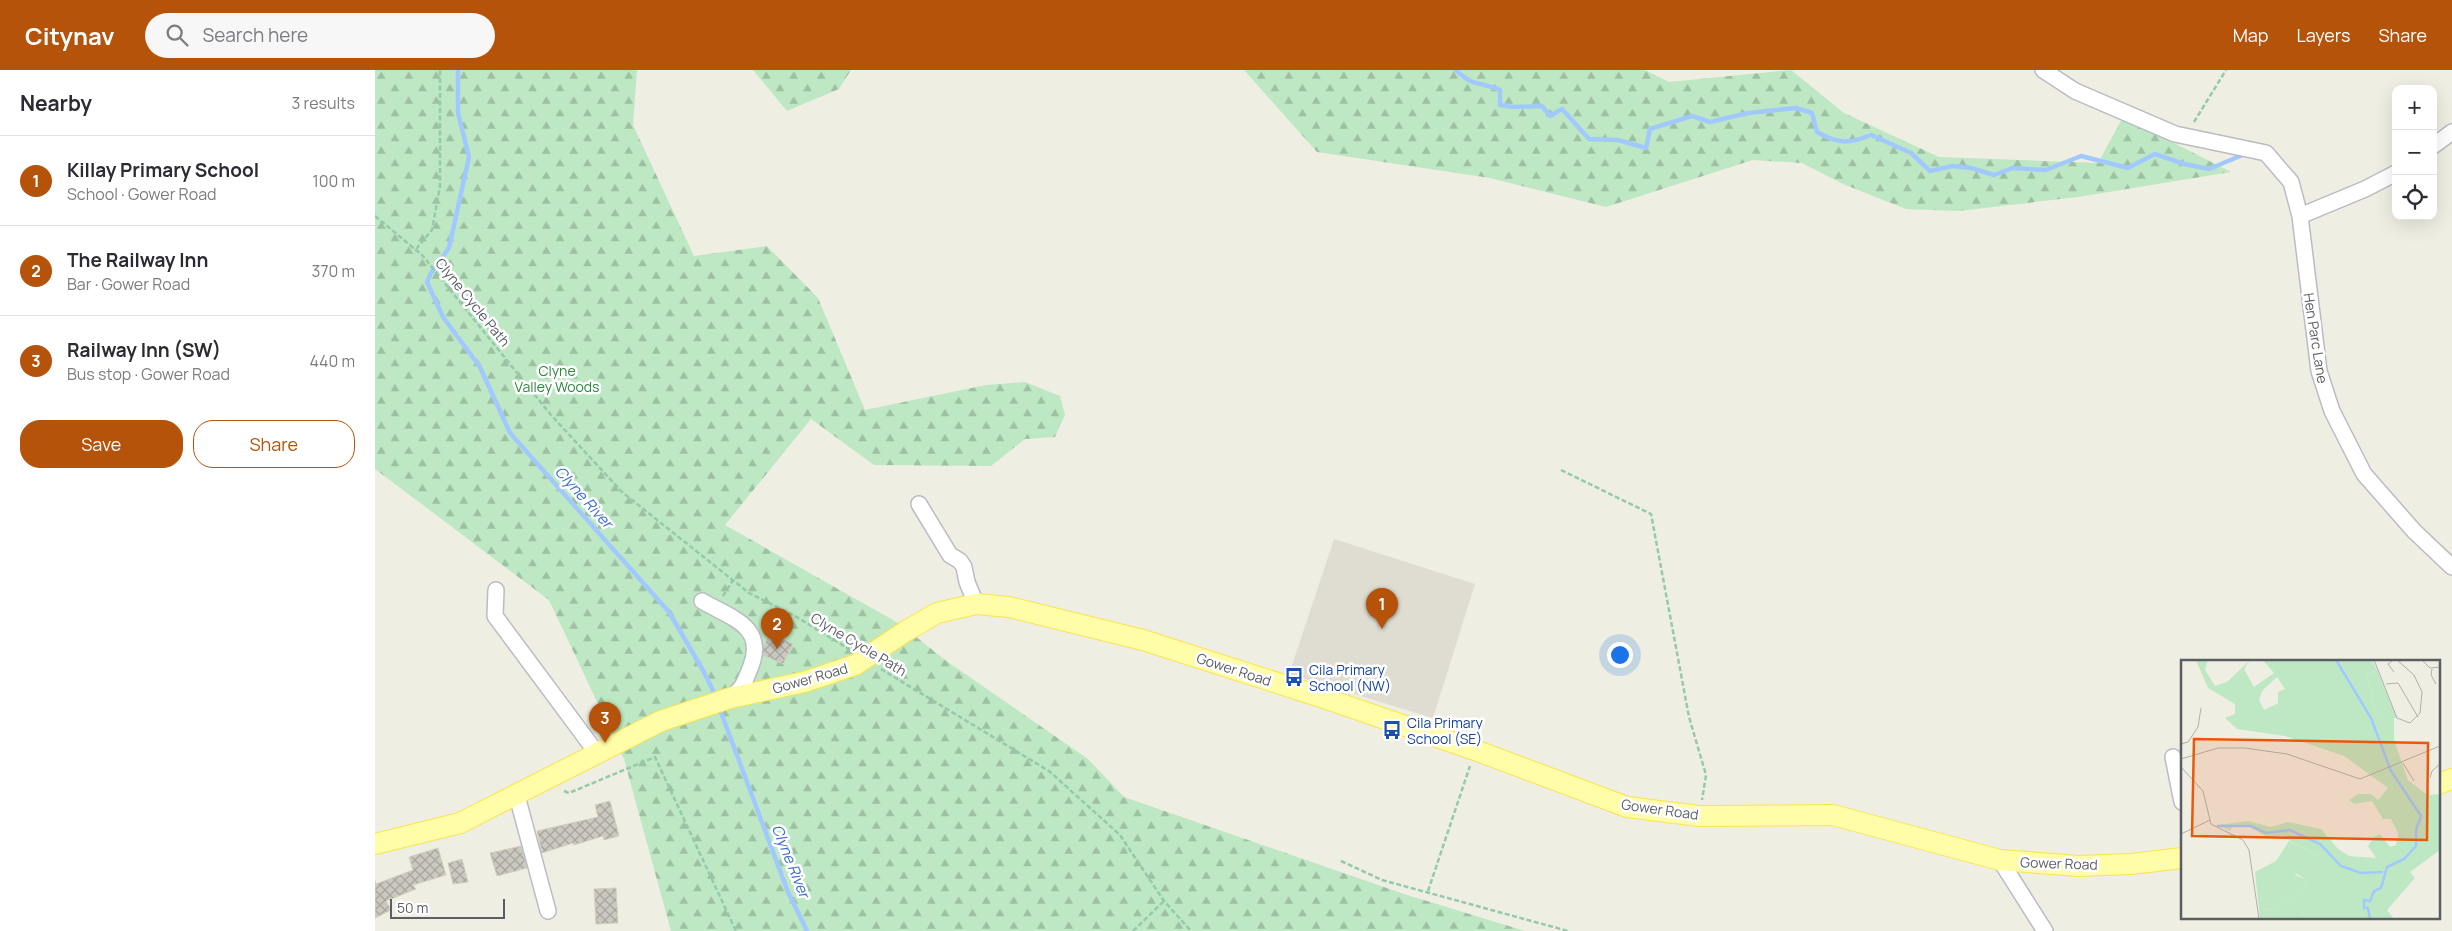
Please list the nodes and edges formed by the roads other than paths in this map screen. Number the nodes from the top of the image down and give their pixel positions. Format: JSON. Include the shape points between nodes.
{"nodes":[{"id":1,"x":2043,"y":70,"type":"edge"},
{"id":2,"x":2452,"y":132,"type":"edge"},
{"id":3,"x":2437,"y":143,"type":"edge"},
{"id":4,"x":2392,"y":175,"type":"edge"},
{"id":5,"x":2300,"y":216,"type":"junction"},
{"id":6,"x":919,"y":504,"type":"dead end"},
{"id":7,"x":2452,"y":567,"type":"edge"},
{"id":8,"x":496,"y":590,"type":"dead end"},
{"id":9,"x":701,"y":601,"type":"dead end"},
{"id":10,"x":976,"y":604,"type":"junction"},
{"id":11,"x":730,"y":698,"type":"junction"},
{"id":12,"x":596,"y":752,"type":"junction"},
{"id":13,"x":2173,"y":758,"type":"dead end"},
{"id":14,"x":2452,"y":779,"type":"edge"},
{"id":15,"x":2439,"y":784,"type":"edge"},
{"id":16,"x":517,"y":796,"type":"junction"},
{"id":17,"x":2181,"y":797,"type":"edge"},
{"id":18,"x":375,"y":844,"type":"edge"},
{"id":19,"x":2181,"y":858,"type":"edge"},
{"id":20,"x":2000,"y":860,"type":"junction"},
{"id":21,"x":549,"y":911,"type":"dead end"},
{"id":22,"x":2045,"y":931,"type":"edge"}],
"edges":[{"from":1,"to":5,"type":"street","name":"Hen Parc Lane","via":[[2075,91],[2175,134],[2266,153],[2291,182]]},
{"from":2,"to":3,"type":"street"},
{"from":4,"to":5,"type":"street"},
{"from":5,"to":7,"type":"street","name":"Hen Parc Lane","via":[[2319,372],[2332,411],[2364,474],[2414,531]]},
{"from":6,"to":10,"type":"street","via":[[950,555],[960,561]]},
{"from":8,"to":12,"type":"street","via":[[495,616]]},
{"from":9,"to":11,"type":"street","via":[[749,628],[756,641],[756,653],[742,688]]},
{"from":10,"to":11,"type":"main road","name":"Gower Road","bridge":true,"via":[[937,613],[855,665],[804,682]]},
{"from":10,"to":20,"type":"main road","name":"Gower Road","via":[[1009,607],[1143,640],[1475,750],[1627,807],[1699,816],[1833,816]]},
{"from":11,"to":12,"type":"main road","name":"Gower Road","via":[[661,721]]},
{"from":12,"to":16,"type":"main road","name":"Gower Road"},
{"from":13,"to":17,"type":"street"},
{"from":14,"to":15,"type":"main road"},
{"from":16,"to":18,"type":"main road","name":"Gower Road","via":[[459,823]]},
{"from":16,"to":21,"type":"street"},
{"from":19,"to":20,"type":"main road","name":"Gower Road","via":[[2079,866]]},
{"from":20,"to":22,"type":"street"}]}
